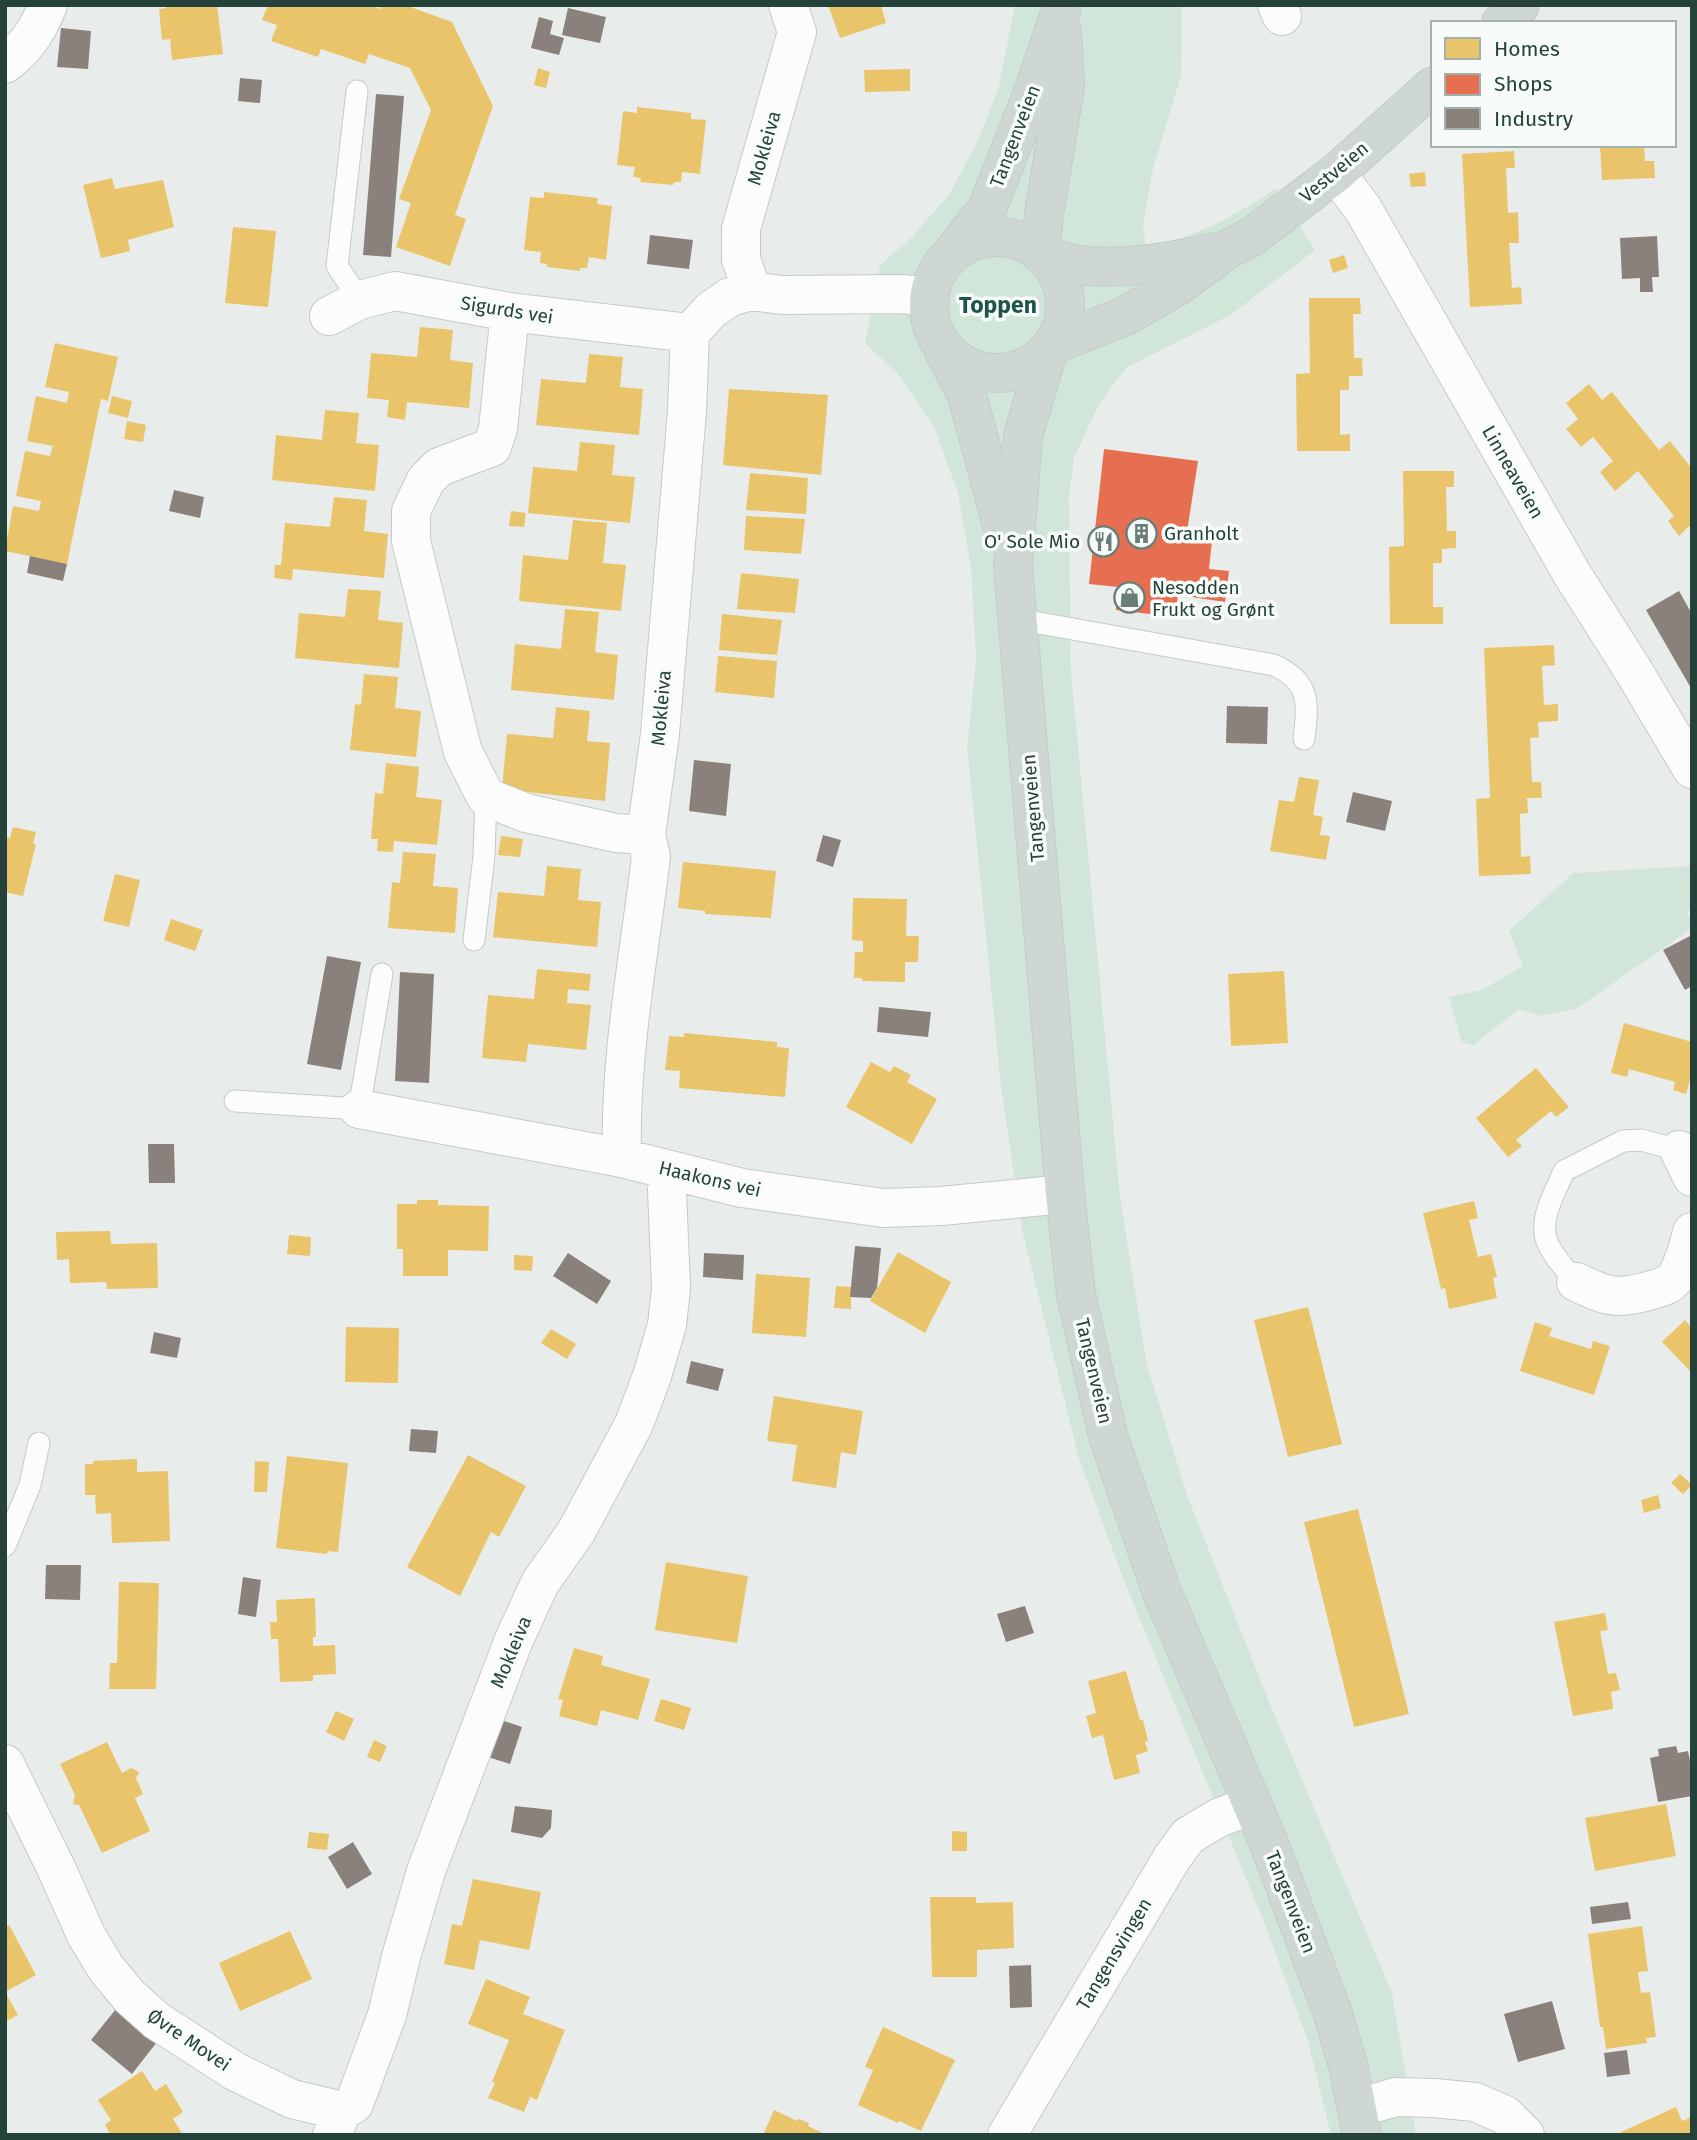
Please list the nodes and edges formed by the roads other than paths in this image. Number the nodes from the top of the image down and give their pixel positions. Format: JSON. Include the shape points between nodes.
{"nodes":[{"id":1,"x":48,"y":5,"type":"edge"},
{"id":2,"x":788,"y":5,"type":"edge"},
{"id":3,"x":1520,"y":5,"type":"edge"},
{"id":4,"x":1061,"y":7,"type":"edge"},
{"id":5,"x":1503,"y":21,"type":"edge"},
{"id":6,"x":5,"y":64,"type":"edge"},
{"id":7,"x":1431,"y":88,"type":"edge"},
{"id":8,"x":357,"y":91,"type":"dead end"},
{"id":9,"x":1336,"y":173,"type":"junction"},
{"id":10,"x":1228,"y":249,"type":"junction"},
{"id":11,"x":952,"y":254,"type":"junction"},
{"id":12,"x":1043,"y":255,"type":"junction"},
{"id":13,"x":752,"y":290,"type":"junction"},
{"id":14,"x":929,"y":297,"type":"junction"},
{"id":15,"x":344,"y":308,"type":"joint"},
{"id":16,"x":510,"y":312,"type":"junction"},
{"id":17,"x":690,"y":333,"type":"junction"},
{"id":18,"x":939,"y":341,"type":"junction"},
{"id":19,"x":1051,"y":347,"type":"junction"},
{"id":20,"x":1013,"y":565,"type":"junction"},
{"id":21,"x":1017,"y":620,"type":"junction"},
{"id":22,"x":1304,"y":739,"type":"dead end"},
{"id":23,"x":1692,"y":769,"type":"edge"},
{"id":24,"x":486,"y":797,"type":"junction"},
{"id":25,"x":646,"y":835,"type":"junction"},
{"id":26,"x":474,"y":940,"type":"dead end"},
{"id":27,"x":382,"y":974,"type":"dead end"},
{"id":28,"x":234,"y":1101,"type":"dead end"},
{"id":29,"x":359,"y":1109,"type":"junction"},
{"id":30,"x":1688,"y":1154,"type":"edge"},
{"id":31,"x":622,"y":1158,"type":"junction"},
{"id":32,"x":670,"y":1170,"type":"junction"},
{"id":33,"x":1065,"y":1194,"type":"junction"},
{"id":34,"x":1692,"y":1232,"type":"edge"},
{"id":35,"x":1576,"y":1282,"type":"joint"},
{"id":36,"x":39,"y":1443,"type":"dead end"},
{"id":37,"x":5,"y":1546,"type":"edge"},
{"id":38,"x":5,"y":1764,"type":"edge"},
{"id":39,"x":1252,"y":1805,"type":"junction"},
{"id":40,"x":1359,"y":2122,"type":"edge"},
{"id":41,"x":337,"y":2123,"type":"edge"},
{"id":42,"x":1007,"y":2135,"type":"edge"},
{"id":43,"x":1525,"y":2135,"type":"edge"}],
"edges":[{"from":1,"to":6,"type":"street","via":[[35,32]]},
{"from":2,"to":13,"type":"street","name":"Mokleiva","via":[[797,32],[741,229],[741,259]]},
{"from":3,"to":5,"type":"main road"},
{"from":4,"to":11,"type":"main road","name":"Tangenveien","via":[[987,209]]},
{"from":4,"to":12,"type":"main road","name":"Tangenveien","via":[[1065,86],[1044,214]]},
{"from":7,"to":9,"type":"main road","name":"Vestveien"},
{"from":8,"to":15,"type":"lane","via":[[337,266]]},
{"from":9,"to":10,"type":"main road","name":"Vestveien","via":[[1253,236]]},
{"from":9,"to":23,"type":"street","name":"Linneaveien","via":[[1363,209],[1572,574]]},
{"from":10,"to":12,"type":"main road","name":"Vestveien","via":[[1168,263],[1120,265],[1085,266]]},
{"from":10,"to":19,"type":"main road","name":"Vestveien","via":[[1125,316]]},
{"from":11,"to":12,"type":"main road","via":[[973,241],[1008,237]]},
{"from":11,"to":14,"type":"main road","via":[[940,267]]},
{"from":12,"to":19,"type":"main road","via":[[1063,286],[1065,303]]},
{"from":13,"to":14,"type":"street","via":[[782,295]]},
{"from":13,"to":17,"type":"street","via":[[711,310]]},
{"from":14,"to":18,"type":"main road","via":[[929,317]]},
{"from":15,"to":16,"type":"street","name":"Sigurds vei","via":[[395,290]]},
{"from":16,"to":17,"type":"street","name":"Sigurds vei"},
{"from":16,"to":24,"type":"street","via":[[498,429],[492,447],[439,467],[426,480],[411,511],[411,541],[463,752]]},
{"from":17,"to":25,"type":"street","name":"Mokleiva","via":[[660,734]]},
{"from":18,"to":19,"type":"main road","via":[[962,363],[994,373],[1031,364]]},
{"from":18,"to":20,"type":"main road","name":"Tangenveien","via":[[967,395]]},
{"from":19,"to":20,"type":"main road","name":"Tangenveien","via":[[1023,436]]},
{"from":20,"to":21,"type":"main road","name":"Tangenveien"},
{"from":21,"to":22,"type":"lane","via":[[1273,665],[1301,685],[1308,703]]},
{"from":21,"to":33,"type":"main road","name":"Tangenveien"},
{"from":24,"to":25,"type":"street","via":[[526,813]]},
{"from":24,"to":26,"type":"lane"},
{"from":25,"to":31,"type":"street","name":"Mokleiva","via":[[651,858],[627,1054]]},
{"from":27,"to":29,"type":"lane"},
{"from":28,"to":29,"type":"lane"},
{"from":29,"to":31,"type":"street","name":"Haakons vei"},
{"from":30,"to":35,"type":"lane","via":[[1641,1140],[1623,1141],[1564,1171],[1544,1230],[1548,1245]]},
{"from":31,"to":32,"type":"street","name":"Haakons vei"},
{"from":32,"to":33,"type":"street","name":"Haakons vei","via":[[742,1188],[883,1208]]},
{"from":32,"to":41,"type":"street","name":"Mokleiva","via":[[671,1288],[667,1325],[652,1376],[634,1424],[576,1532],[540,1583],[513,1642],[426,1871],[387,2015],[354,2104]]},
{"from":33,"to":39,"type":"main road","name":"Tangenveien","via":[[1076,1294],[1108,1436],[1161,1590]]},
{"from":34,"to":35,"type":"street","via":[[1687,1252],[1667,1285],[1626,1297],[1602,1294]]},
{"from":36,"to":37,"type":"lane","via":[[30,1485]]},
{"from":38,"to":41,"type":"street","name":"Øvre Movei","via":[[86,1935],[129,1996],[157,2021],[236,2072]]},
{"from":39,"to":40,"type":"main road","name":"Tangenveien","via":[[1333,2014]]},
{"from":39,"to":42,"type":"street","name":"Tangensvingen","via":[[1188,1836]]},
{"from":40,"to":43,"type":"street","via":[[1396,2097],[1434,2098],[1475,2102],[1505,2115]]}]}
